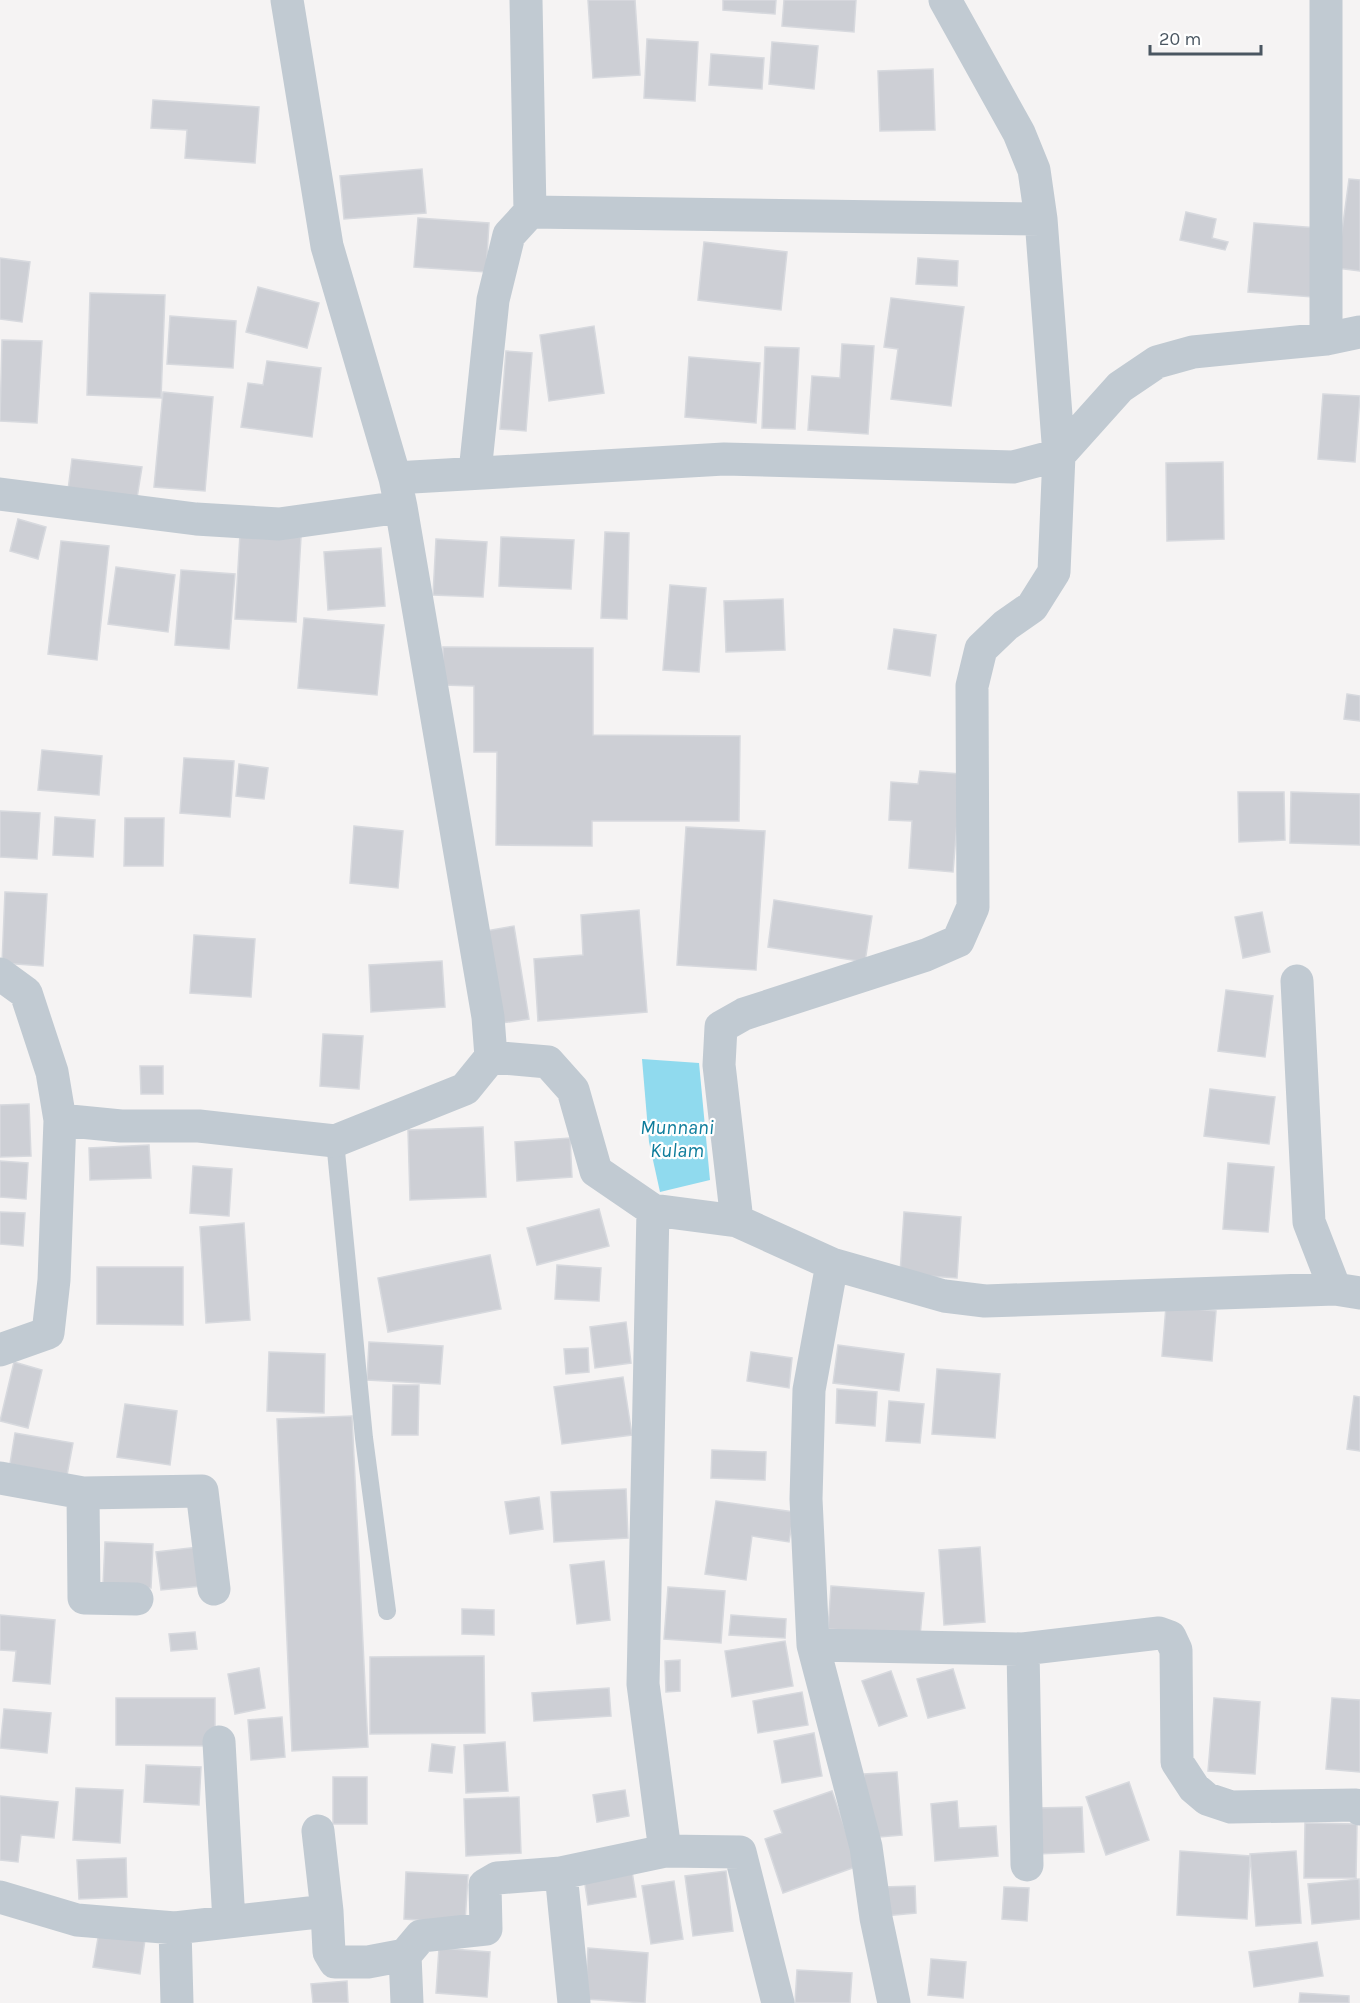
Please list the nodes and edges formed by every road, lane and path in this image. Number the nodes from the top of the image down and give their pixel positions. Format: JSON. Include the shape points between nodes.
{"nodes":[{"id":1,"x":287,"y":0,"type":"edge"},
{"id":2,"x":526,"y":0,"type":"edge"},
{"id":3,"x":945,"y":0,"type":"edge"},
{"id":4,"x":1326,"y":0,"type":"edge"},
{"id":5,"x":530,"y":212,"type":"junction"},
{"id":6,"x":1041,"y":219,"type":"junction"},
{"id":7,"x":1360,"y":332,"type":"edge"},
{"id":8,"x":1326,"y":339,"type":"junction"},
{"id":9,"x":1059,"y":455,"type":"junction"},
{"id":10,"x":475,"y":472,"type":"junction"},
{"id":11,"x":398,"y":493,"type":"junction"},
{"id":12,"x":0,"y":494,"type":"edge"},
{"id":13,"x":0,"y":974,"type":"edge"},
{"id":14,"x":1297,"y":981,"type":"dead end"},
{"id":15,"x":491,"y":1057,"type":"junction"},
{"id":16,"x":60,"y":1120,"type":"junction"},
{"id":17,"x":335,"y":1141,"type":"junction"},
{"id":18,"x":653,"y":1210,"type":"junction"},
{"id":19,"x":737,"y":1221,"type":"junction"},
{"id":20,"x":832,"y":1264,"type":"junction"},
{"id":21,"x":1348,"y":1291,"type":"edge"},
{"id":22,"x":0,"y":1350,"type":"edge"},
{"id":23,"x":0,"y":1478,"type":"edge"},
{"id":24,"x":83,"y":1493,"type":"junction"},
{"id":25,"x":214,"y":1589,"type":"dead end"},
{"id":26,"x":137,"y":1599,"type":"dead end"},
{"id":27,"x":387,"y":1611,"type":"dead end"},
{"id":28,"x":813,"y":1645,"type":"junction"},
{"id":29,"x":1023,"y":1649,"type":"junction"},
{"id":30,"x":219,"y":1742,"type":"dead end"},
{"id":31,"x":1360,"y":1809,"type":"edge"},
{"id":32,"x":318,"y":1831,"type":"dead end"},
{"id":33,"x":664,"y":1851,"type":"junction"},
{"id":34,"x":1027,"y":1865,"type":"dead end"},
{"id":35,"x":561,"y":1873,"type":"junction"},
{"id":36,"x":0,"y":1897,"type":"edge"},
{"id":37,"x":327,"y":1911,"type":"junction"},
{"id":38,"x":229,"y":1922,"type":"junction"},
{"id":39,"x":175,"y":1928,"type":"junction"},
{"id":40,"x":405,"y":1955,"type":"junction"},
{"id":41,"x":177,"y":2003,"type":"edge"},
{"id":42,"x":407,"y":2003,"type":"edge"},
{"id":43,"x":574,"y":2003,"type":"edge"},
{"id":44,"x":778,"y":2003,"type":"edge"},
{"id":45,"x":894,"y":2003,"type":"edge"}],
"edges":[{"from":1,"to":11,"type":"street","via":[[327,246]]},
{"from":2,"to":5,"type":"street"},
{"from":3,"to":6,"type":"street","via":[[1019,134],[1034,170]]},
{"from":4,"to":8,"type":"street"},
{"from":5,"to":6,"type":"street"},
{"from":5,"to":10,"type":"street","via":[[509,235],[492,300]]},
{"from":6,"to":9,"type":"street"},
{"from":7,"to":8,"type":"street"},
{"from":8,"to":9,"type":"street","via":[[1193,352],[1157,362],[1120,387]]},
{"from":9,"to":10,"type":"street","via":[[1013,467],[724,459]]},
{"from":9,"to":19,"type":"street","via":[[1054,572],[1032,607],[981,649],[972,686],[973,907],[957,940],[947,945],[744,1014],[721,1027],[719,1065]]},
{"from":10,"to":11,"type":"street"},
{"from":11,"to":12,"type":"street","via":[[279,524],[196,519]]},
{"from":11,"to":15,"type":"street","via":[[488,1017]]},
{"from":13,"to":16,"type":"street","via":[[26,993],[52,1072]]},
{"from":14,"to":21,"type":"street","via":[[1309,1222]]},
{"from":15,"to":17,"type":"street","via":[[465,1089]]},
{"from":15,"to":18,"type":"street","via":[[548,1062],[573,1090],[596,1171]]},
{"from":16,"to":17,"type":"street","via":[[121,1126],[199,1126]]},
{"from":16,"to":22,"type":"street","via":[[54,1280],[48,1333]]},
{"from":17,"to":27,"type":"lane","via":[[364,1438]]},
{"from":18,"to":19,"type":"street"},
{"from":18,"to":33,"type":"street","via":[[643,1684]]},
{"from":19,"to":20,"type":"street"},
{"from":20,"to":21,"type":"street","via":[[944,1296],[985,1301]]},
{"from":20,"to":28,"type":"street","via":[[809,1390],[806,1499]]},
{"from":23,"to":24,"type":"street"},
{"from":24,"to":25,"type":"street","via":[[202,1491]]},
{"from":24,"to":26,"type":"street","via":[[84,1598]]},
{"from":28,"to":29,"type":"street"},
{"from":28,"to":45,"type":"street","via":[[866,1847]]},
{"from":29,"to":31,"type":"street","via":[[1159,1633],[1170,1637],[1176,1650],[1177,1762],[1194,1788],[1207,1799],[1231,1807],[1356,1805]]},
{"from":29,"to":34,"type":"street"},
{"from":30,"to":38,"type":"street"},
{"from":32,"to":37,"type":"street"},
{"from":33,"to":35,"type":"street"},
{"from":33,"to":44,"type":"street","via":[[740,1852]]},
{"from":35,"to":40,"type":"street","via":[[497,1878],[485,1885],[486,1929],[421,1936]]},
{"from":35,"to":43,"type":"street"},
{"from":36,"to":39,"type":"street","via":[[77,1920]]},
{"from":37,"to":38,"type":"street"},
{"from":37,"to":40,"type":"street","via":[[329,1952],[335,1962],[368,1962]]},
{"from":38,"to":39,"type":"street"},
{"from":39,"to":41,"type":"street"},
{"from":40,"to":42,"type":"street"}]}
